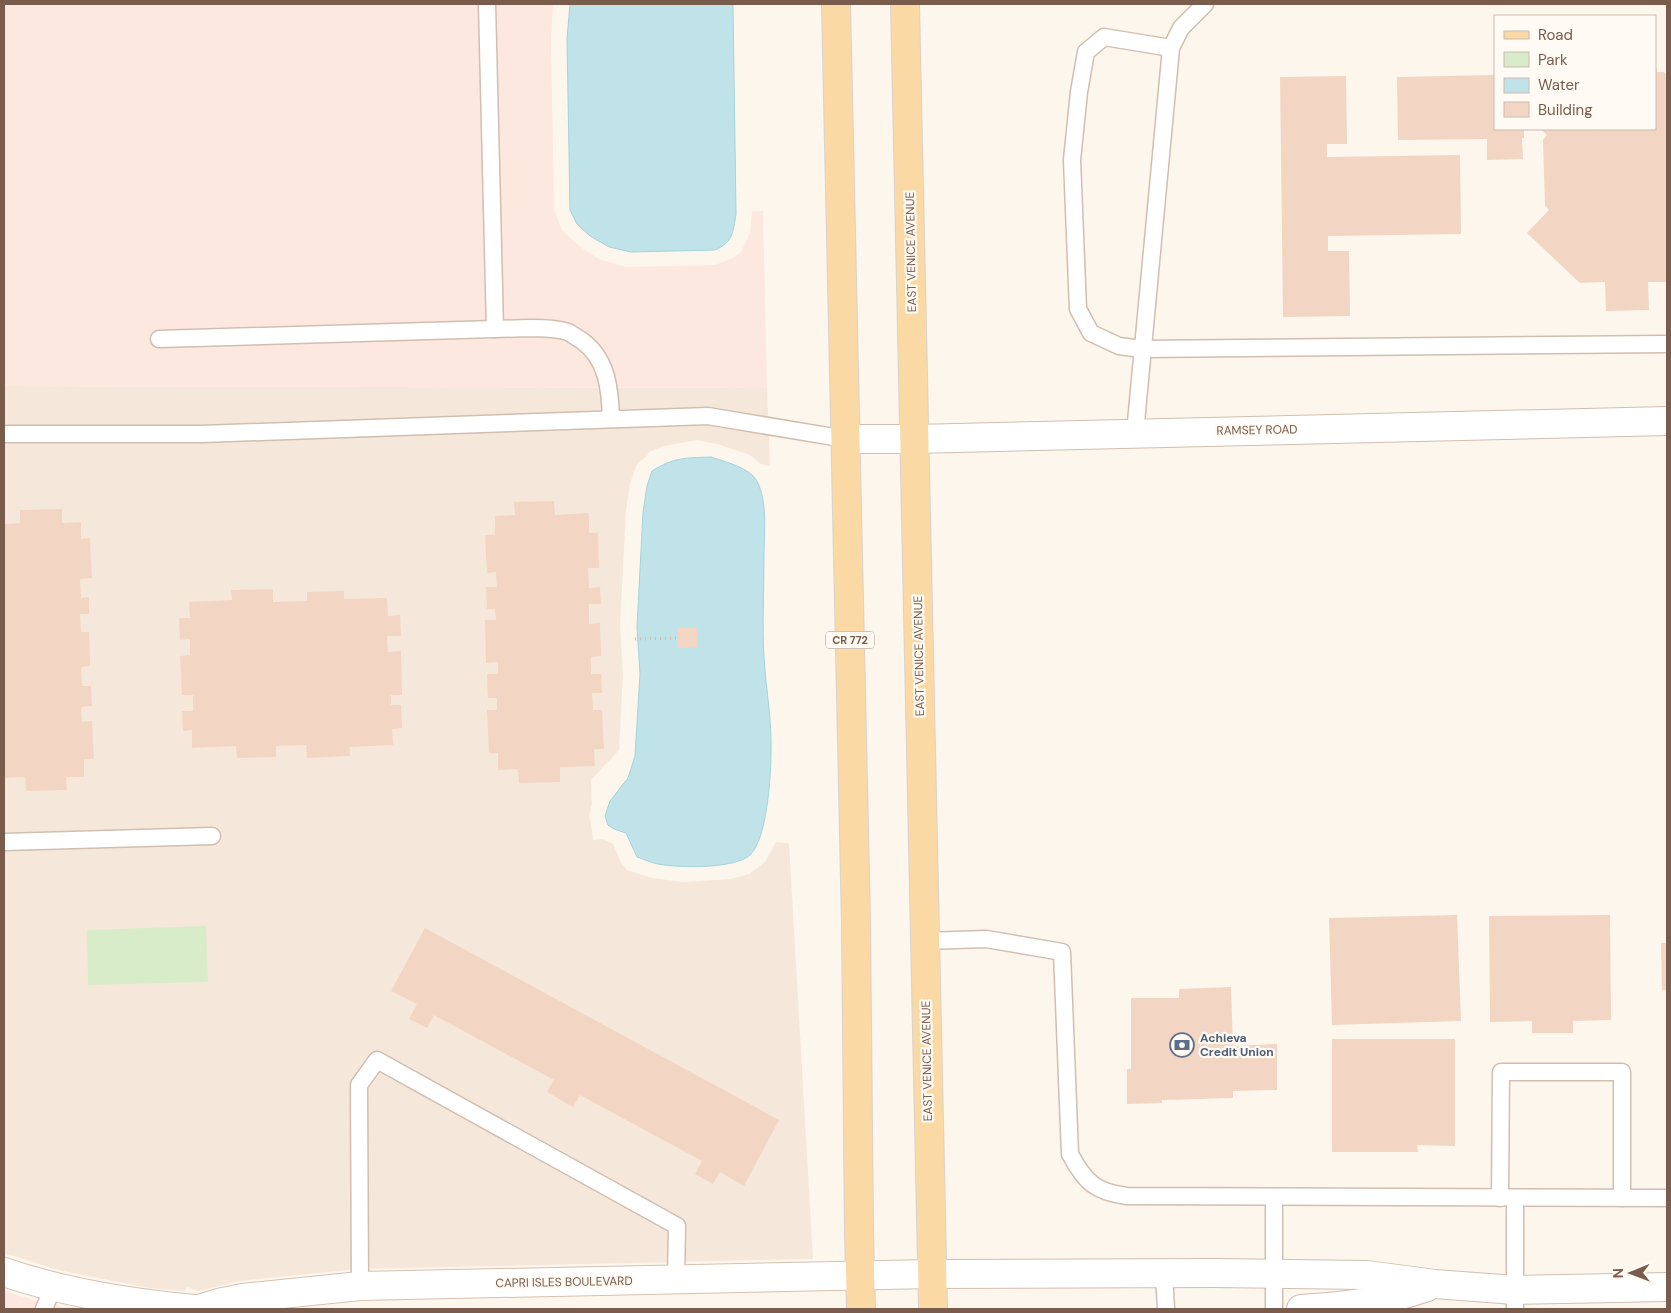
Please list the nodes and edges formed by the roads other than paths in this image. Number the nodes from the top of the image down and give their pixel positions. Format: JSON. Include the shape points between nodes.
{"nodes":[{"id":1,"x":487,"y":4,"type":"edge"},
{"id":2,"x":836,"y":4,"type":"edge"},
{"id":3,"x":905,"y":4,"type":"edge"},
{"id":4,"x":1205,"y":4,"type":"edge"},
{"id":5,"x":1171,"y":48,"type":"junction"},
{"id":6,"x":494,"y":329,"type":"junction"},
{"id":7,"x":159,"y":339,"type":"dead end"},
{"id":8,"x":1667,"y":344,"type":"edge"},
{"id":9,"x":1142,"y":349,"type":"junction"},
{"id":10,"x":611,"y":420,"type":"junction"},
{"id":11,"x":1667,"y":420,"type":"edge"},
{"id":12,"x":1134,"y":433,"type":"junction"},
{"id":13,"x":4,"y":434,"type":"edge"},
{"id":14,"x":846,"y":439,"type":"junction"},
{"id":15,"x":915,"y":439,"type":"junction"},
{"id":16,"x":212,"y":836,"type":"dead end"},
{"id":17,"x":4,"y":842,"type":"edge"},
{"id":18,"x":925,"y":941,"type":"junction"},
{"id":19,"x":1274,"y":1197,"type":"junction"},
{"id":20,"x":1507,"y":1198,"type":"junction"},
{"id":21,"x":1622,"y":1198,"type":"junction"},
{"id":22,"x":1667,"y":1198,"type":"edge"},
{"id":23,"x":4,"y":1272,"type":"edge"},
{"id":24,"x":1164,"y":1273,"type":"junction"},
{"id":25,"x":932,"y":1274,"type":"junction"},
{"id":26,"x":1274,"y":1274,"type":"junction"},
{"id":27,"x":860,"y":1276,"type":"junction"},
{"id":28,"x":676,"y":1279,"type":"junction"},
{"id":29,"x":1435,"y":1284,"type":"junction"},
{"id":30,"x":360,"y":1286,"type":"junction"},
{"id":31,"x":1667,"y":1287,"type":"edge"},
{"id":32,"x":49,"y":1298,"type":"edge"},
{"id":33,"x":1514,"y":1300,"type":"edge"},
{"id":34,"x":194,"y":1309,"type":"edge"},
{"id":35,"x":199,"y":1309,"type":"edge"},
{"id":36,"x":862,"y":1309,"type":"edge"},
{"id":37,"x":933,"y":1309,"type":"edge"},
{"id":38,"x":1166,"y":1309,"type":"edge"},
{"id":39,"x":1274,"y":1309,"type":"edge"},
{"id":40,"x":1301,"y":1309,"type":"edge"}],
"edges":[{"from":1,"to":6,"type":"lane"},
{"from":2,"to":14,"type":"main road","number":"CR 772"},
{"from":3,"to":15,"type":"main road","name":"EAST VENICE AVENUE"},
{"from":4,"to":5,"type":"lane","via":[[1181,28]]},
{"from":5,"to":9,"type":"lane"},
{"from":5,"to":9,"type":"lane","via":[[1104,37],[1086,52],[1072,160],[1078,309],[1091,333],[1119,346]]},
{"from":6,"to":7,"type":"lane"},
{"from":6,"to":10,"type":"lane","via":[[569,332],[587,345],[607,375]]},
{"from":8,"to":9,"type":"lane"},
{"from":9,"to":12,"type":"lane"},
{"from":10,"to":13,"type":"lane","via":[[202,434]]},
{"from":10,"to":14,"type":"lane","via":[[708,416]]},
{"from":11,"to":12,"type":"street","name":"RAMSEY ROAD"},
{"from":12,"to":15,"type":"street","name":"RAMSEY ROAD"},
{"from":14,"to":15,"type":"street","name":"RAMSEY ROAD"},
{"from":14,"to":27,"type":"main road","number":"CR 772"},
{"from":15,"to":18,"type":"main road","name":"EAST VENICE AVENUE"},
{"from":16,"to":17,"type":"lane"},
{"from":18,"to":19,"type":"lane","via":[[986,939],[1062,952],[1070,1154],[1080,1173],[1093,1185],[1109,1194],[1127,1196]]},
{"from":18,"to":25,"type":"main road","name":"EAST VENICE AVENUE"},
{"from":19,"to":20,"type":"lane"},
{"from":19,"to":26,"type":"lane"},
{"from":20,"to":21,"type":"lane"},
{"from":20,"to":21,"type":"lane","via":[[1501,1072],[1622,1072]]},
{"from":20,"to":33,"type":"lane"},
{"from":21,"to":22,"type":"lane"},
{"from":23,"to":32,"type":"street"},
{"from":24,"to":25,"type":"street","name":"CAPRI ISLES BOULEVARD"},
{"from":24,"to":26,"type":"street","name":"CAPRI ISLES BOULEVARD"},
{"from":24,"to":38,"type":"lane"},
{"from":25,"to":27,"type":"street","name":"CAPRI ISLES BOULEVARD"},
{"from":25,"to":37,"type":"main road","name":"EAST VENICE AVENUE"},
{"from":26,"to":29,"type":"street","name":"CAPRI ISLES BOULEVARD","via":[[1367,1275]]},
{"from":26,"to":39,"type":"lane"},
{"from":27,"to":28,"type":"street","name":"CAPRI ISLES BOULEVARD"},
{"from":27,"to":36,"type":"main road","number":"CR 772"},
{"from":28,"to":30,"type":"street","name":"CAPRI ISLES BOULEVARD"},
{"from":28,"to":30,"type":"lane","via":[[676,1226],[376,1060],[359,1085]]},
{"from":29,"to":33,"type":"street","name":"CAPRI ISLES BOULEVARD"},
{"from":29,"to":40,"type":"street","via":[[1403,1296],[1354,1305]]},
{"from":30,"to":35,"type":"street","name":"CAPRI ISLES BOULEVARD","via":[[243,1298]]},
{"from":31,"to":33,"type":"street","name":"CAPRI ISLES BOULEVARD"},
{"from":32,"to":34,"type":"street"}]}
